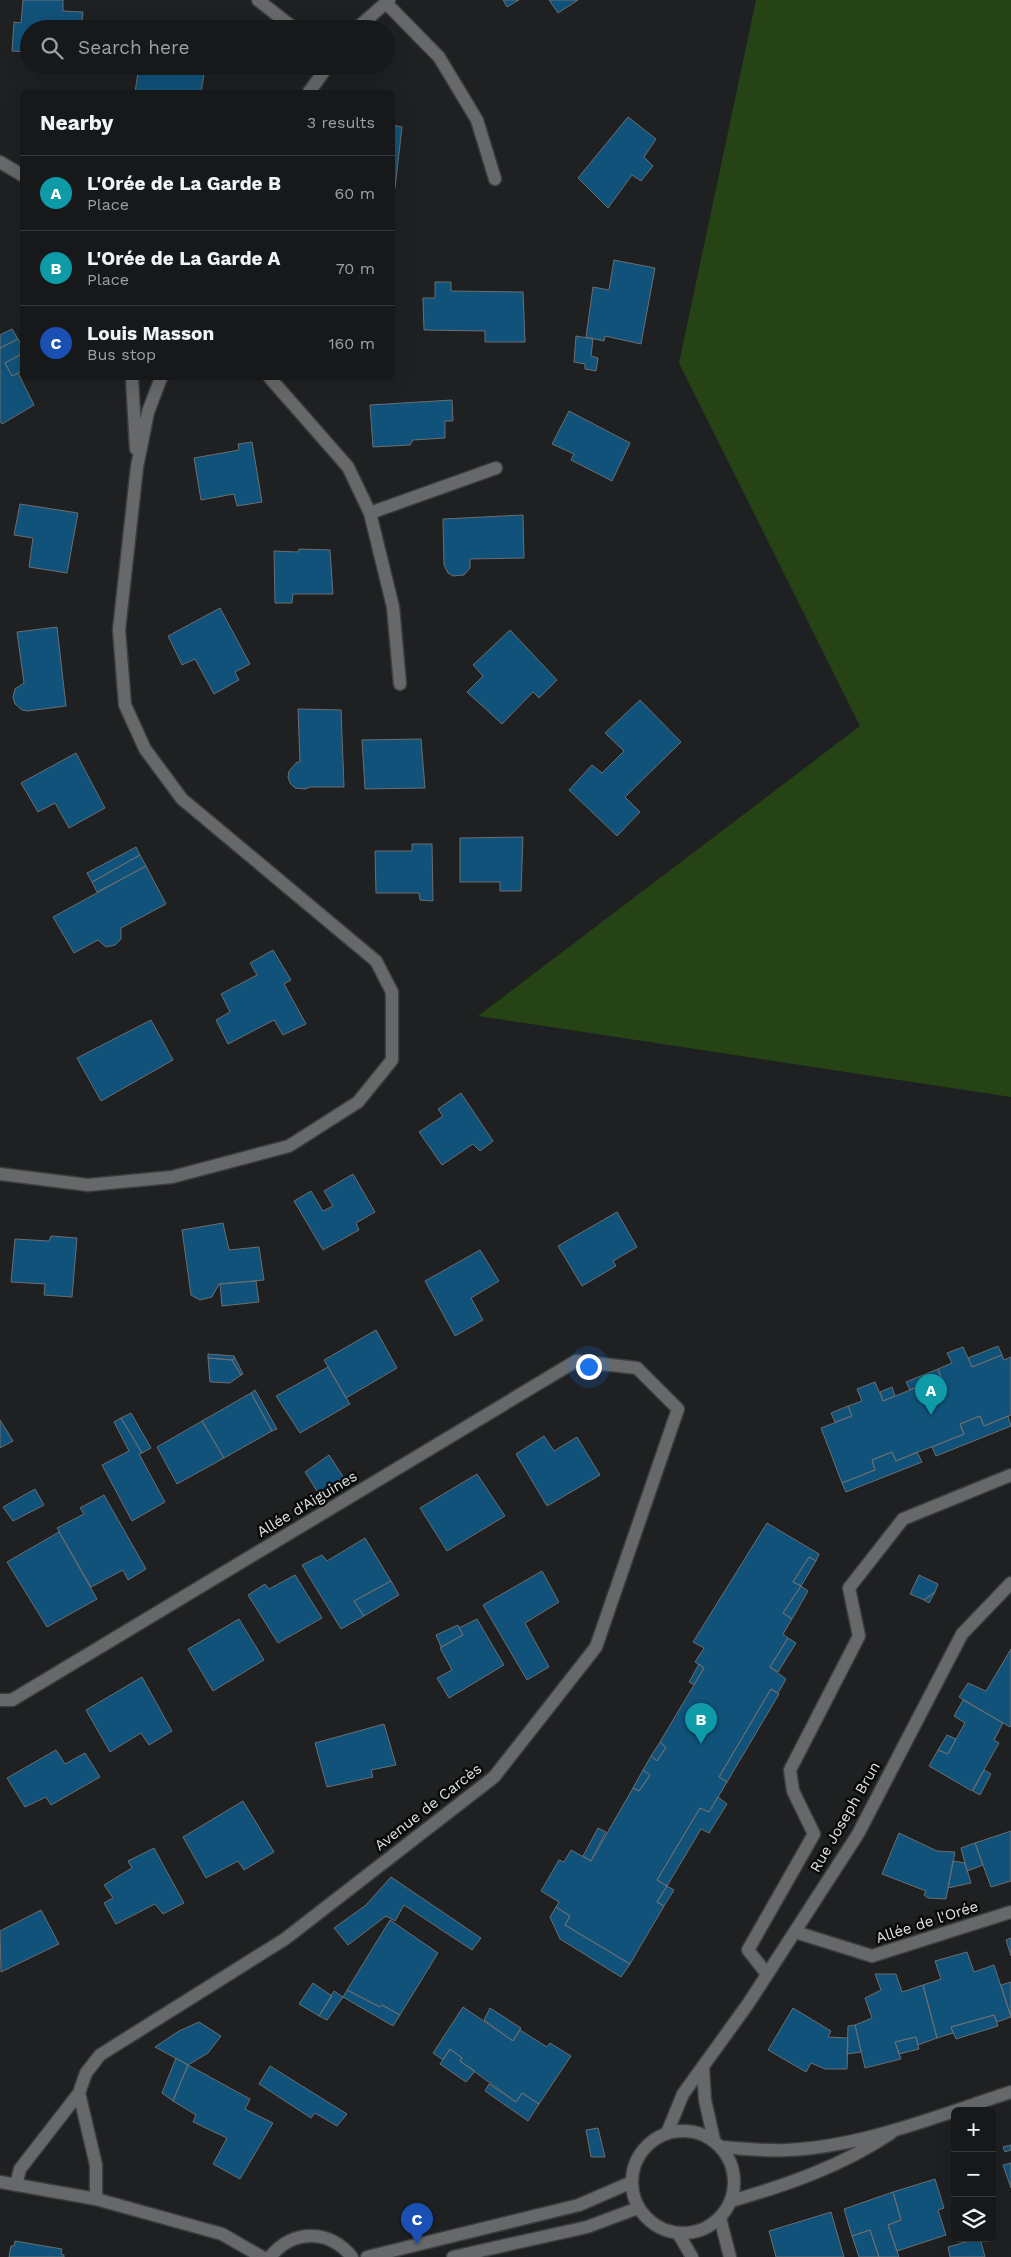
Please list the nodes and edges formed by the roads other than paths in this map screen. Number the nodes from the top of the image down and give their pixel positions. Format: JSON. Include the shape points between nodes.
{"nodes":[{"id":1,"x":258,"y":0,"type":"edge"},
{"id":2,"x":387,"y":1,"type":"edge"},
{"id":3,"x":284,"y":20,"type":"edge"},
{"id":4,"x":366,"y":20,"type":"edge"},
{"id":5,"x":321,"y":75,"type":"edge"},
{"id":6,"x":310,"y":90,"type":"edge"},
{"id":7,"x":0,"y":162,"type":"edge"},
{"id":8,"x":20,"y":174,"type":"edge"},
{"id":9,"x":495,"y":179,"type":"dead end"},
{"id":10,"x":132,"y":380,"type":"edge"},
{"id":11,"x":160,"y":380,"type":"edge"},
{"id":12,"x":269,"y":380,"type":"edge"},
{"id":13,"x":137,"y":467,"type":"junction"},
{"id":14,"x":496,"y":468,"type":"dead end"},
{"id":15,"x":370,"y":513,"type":"junction"},
{"id":16,"x":400,"y":684,"type":"dead end"},
{"id":17,"x":0,"y":1174,"type":"edge"},
{"id":18,"x":637,"y":1368,"type":"joint"},
{"id":19,"x":1011,"y":1475,"type":"edge"},
{"id":20,"x":1011,"y":1583,"type":"edge"},
{"id":21,"x":0,"y":1700,"type":"edge"},
{"id":22,"x":1011,"y":1912,"type":"edge"},
{"id":23,"x":795,"y":1932,"type":"junction"},
{"id":24,"x":767,"y":1974,"type":"junction"},
{"id":25,"x":703,"y":2068,"type":"junction"},
{"id":26,"x":1011,"y":2092,"type":"edge"},
{"id":27,"x":79,"y":2093,"type":"junction"},
{"id":28,"x":899,"y":2128,"type":"junction"},
{"id":29,"x":668,"y":2133,"type":"junction"},
{"id":30,"x":718,"y":2144,"type":"junction"},
{"id":31,"x":0,"y":2182,"type":"edge"},
{"id":32,"x":632,"y":2182,"type":"junction"},
{"id":33,"x":16,"y":2185,"type":"junction"},
{"id":34,"x":96,"y":2199,"type":"junction"},
{"id":35,"x":731,"y":2201,"type":"junction"},
{"id":36,"x":638,"y":2208,"type":"junction"},
{"id":37,"x":720,"y":2218,"type":"junction"},
{"id":38,"x":678,"y":2233,"type":"junction"},
{"id":39,"x":262,"y":2257,"type":"edge"},
{"id":40,"x":270,"y":2257,"type":"edge"},
{"id":41,"x":352,"y":2257,"type":"edge"},
{"id":42,"x":367,"y":2257,"type":"edge"},
{"id":43,"x":453,"y":2257,"type":"edge"},
{"id":44,"x":692,"y":2257,"type":"edge"},
{"id":45,"x":730,"y":2257,"type":"edge"}],
"edges":[{"from":1,"to":3,"type":"street"},
{"from":2,"to":4,"type":"street"},
{"from":2,"to":9,"type":"street","via":[[444,64],[477,120]]},
{"from":5,"to":6,"type":"street"},
{"from":7,"to":8,"type":"street"},
{"from":10,"to":13,"type":"street"},
{"from":11,"to":13,"type":"street","via":[[148,412]]},
{"from":12,"to":15,"type":"street","via":[[348,467]]},
{"from":13,"to":17,"type":"street","via":[[119,630],[125,705],[144,749],[182,799],[376,961],[392,992],[392,1060],[358,1102],[289,1146],[172,1178],[88,1185]]},
{"from":14,"to":15,"type":"street"},
{"from":15,"to":16,"type":"street","via":[[393,606]]},
{"from":18,"to":21,"type":"street","name":"Allée d'Aiguines","via":[[576,1361],[12,1700]]},
{"from":18,"to":27,"type":"street","name":"Avenue de Carcès","via":[[678,1409],[596,1647],[494,1777],[285,1939],[100,2055],[86,2073]]},
{"from":19,"to":24,"type":"street","via":[[903,1519],[849,1588],[859,1636],[790,1770],[793,1791],[814,1834],[748,1950]]},
{"from":20,"to":23,"type":"street","name":"Rue Joseph Brun","via":[[962,1634],[858,1834]]},
{"from":22,"to":23,"type":"street","name":"Allée de l'Orée","via":[[872,1956]]},
{"from":23,"to":24,"type":"street","name":"Rue Joseph Brun"},
{"from":24,"to":25,"type":"street","name":"Rue Joseph Brun"},
{"from":25,"to":29,"type":"street","name":"Rue Joseph Brun","via":[[683,2094]]},
{"from":25,"to":30,"type":"street","via":[[705,2100]]},
{"from":26,"to":28,"type":"street"},
{"from":27,"to":33,"type":"street","name":"Avenue de Carcès","via":[[20,2169]]},
{"from":27,"to":34,"type":"street","via":[[96,2164]]},
{"from":28,"to":30,"type":"street","via":[[804,2149],[771,2150]]},
{"from":28,"to":35,"type":"street","via":[[857,2155],[824,2170]]},
{"from":29,"to":30,"type":"street","via":[[683,2130],[699,2133]]},
{"from":29,"to":32,"type":"street","via":[[641,2151],[634,2166]]},
{"from":30,"to":35,"type":"street","via":[[735,2172]]},
{"from":31,"to":33,"type":"street"},
{"from":32,"to":36,"type":"street"},
{"from":32,"to":42,"type":"street","via":[[579,2205]]},
{"from":33,"to":34,"type":"street"},
{"from":34,"to":39,"type":"street","via":[[222,2234]]},
{"from":35,"to":37,"type":"street"},
{"from":36,"to":38,"type":"street","via":[[662,2229]]},
{"from":36,"to":43,"type":"street","via":[[586,2226]]},
{"from":37,"to":38,"type":"street","via":[[694,2232]]},
{"from":37,"to":45,"type":"street"},
{"from":38,"to":44,"type":"street"},
{"from":40,"to":41,"type":"street","via":[[289,2240],[319,2236],[333,2240]]}]}
